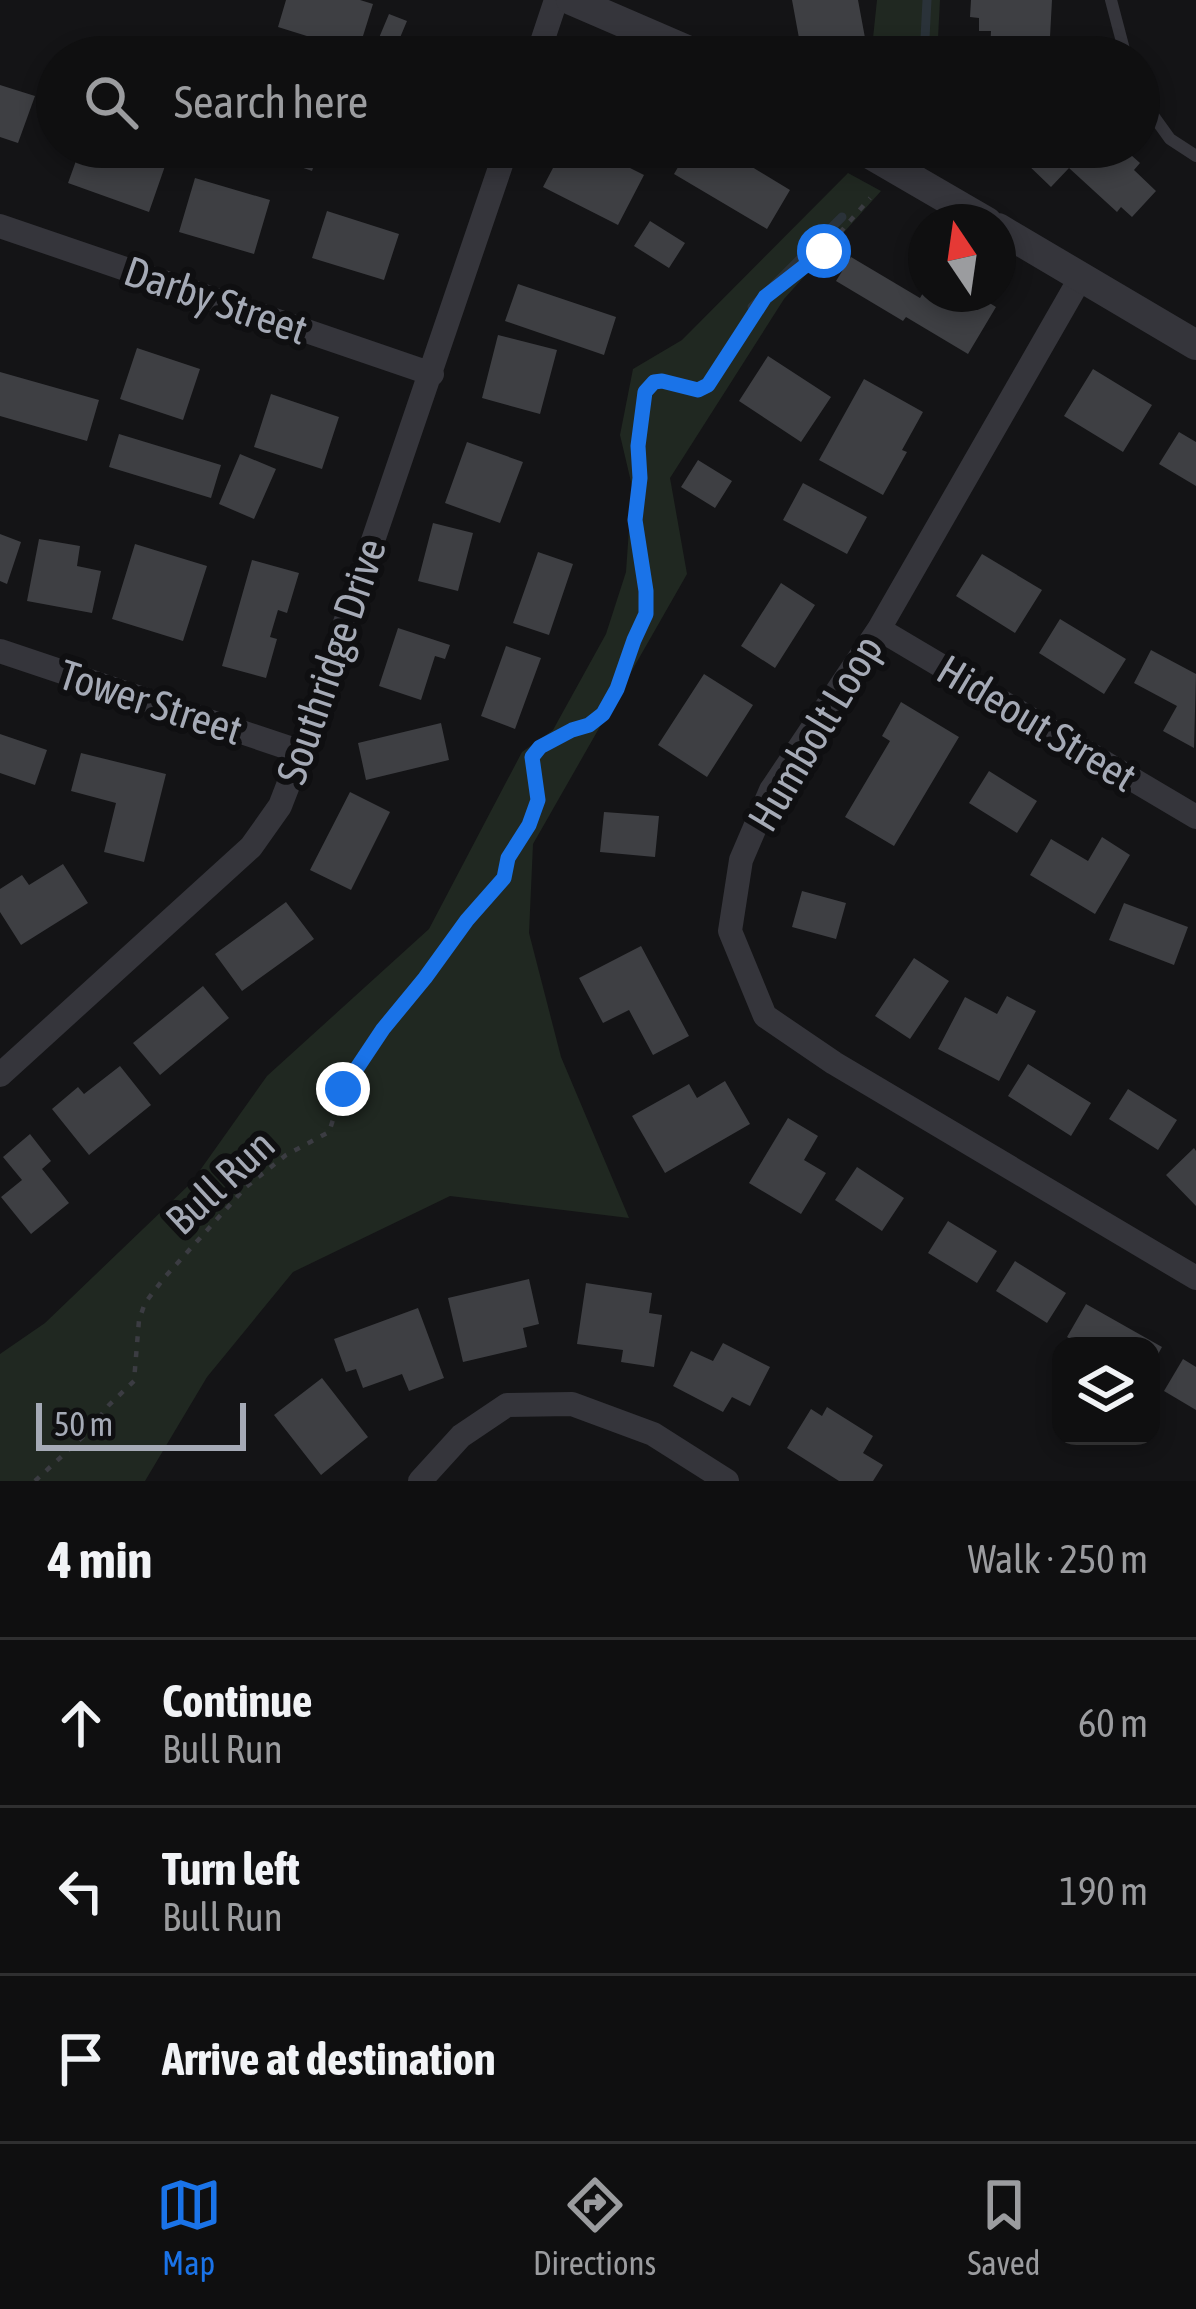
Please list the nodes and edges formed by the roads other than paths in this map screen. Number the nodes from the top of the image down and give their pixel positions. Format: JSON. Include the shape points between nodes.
{"nodes":[{"id":1,"x":556,"y":0,"type":"edge"},
{"id":2,"x":571,"y":0,"type":"edge"},
{"id":3,"x":1111,"y":0,"type":"edge"},
{"id":4,"x":544,"y":36,"type":"edge"},
{"id":5,"x":655,"y":36,"type":"edge"},
{"id":6,"x":1120,"y":36,"type":"edge"},
{"id":7,"x":1160,"y":125,"type":"edge"},
{"id":8,"x":1196,"y":156,"type":"edge"},
{"id":9,"x":500,"y":168,"type":"edge"},
{"id":10,"x":894,"y":168,"type":"edge"},
{"id":11,"x":956,"y":204,"type":"edge"},
{"id":12,"x":0,"y":226,"type":"edge"},
{"id":13,"x":1016,"y":239,"type":"edge"},
{"id":14,"x":1081,"y":277,"type":"junction"},
{"id":15,"x":1196,"y":345,"type":"edge"},
{"id":16,"x":432,"y":374,"type":"junction"},
{"id":17,"x":879,"y":629,"type":"junction"},
{"id":18,"x":0,"y":652,"type":"edge"},
{"id":19,"x":302,"y":752,"type":"junction"},
{"id":20,"x":1196,"y":817,"type":"edge"},
{"id":21,"x":0,"y":1075,"type":"edge"},
{"id":22,"x":1196,"y":1278,"type":"edge"},
{"id":23,"x":420,"y":1481,"type":"edge"},
{"id":24,"x":727,"y":1481,"type":"edge"}],
"edges":[{"from":1,"to":4,"type":"street"},
{"from":2,"to":5,"type":"street"},
{"from":3,"to":6,"type":"lane"},
{"from":7,"to":8,"type":"lane"},
{"from":9,"to":16,"type":"street","name":"Southridge Drive"},
{"from":10,"to":11,"type":"street"},
{"from":12,"to":16,"type":"street","name":"Darby Street"},
{"from":13,"to":14,"type":"street"},
{"from":14,"to":15,"type":"street"},
{"from":14,"to":17,"type":"street","name":"Humbolt Loop"},
{"from":16,"to":19,"type":"street","name":"Southridge Drive"},
{"from":17,"to":20,"type":"street","name":"Hideout Street"},
{"from":17,"to":22,"type":"street","name":"Humbolt Loop","via":[[771,790],[741,860],[730,932],[765,1016]]},
{"from":18,"to":19,"type":"street","name":"Tower Street"},
{"from":19,"to":21,"type":"street","name":"Southridge Drive","via":[[280,806],[251,847]]},
{"from":23,"to":24,"type":"street","via":[[461,1436],[507,1405],[572,1404],[653,1434]]}]}
